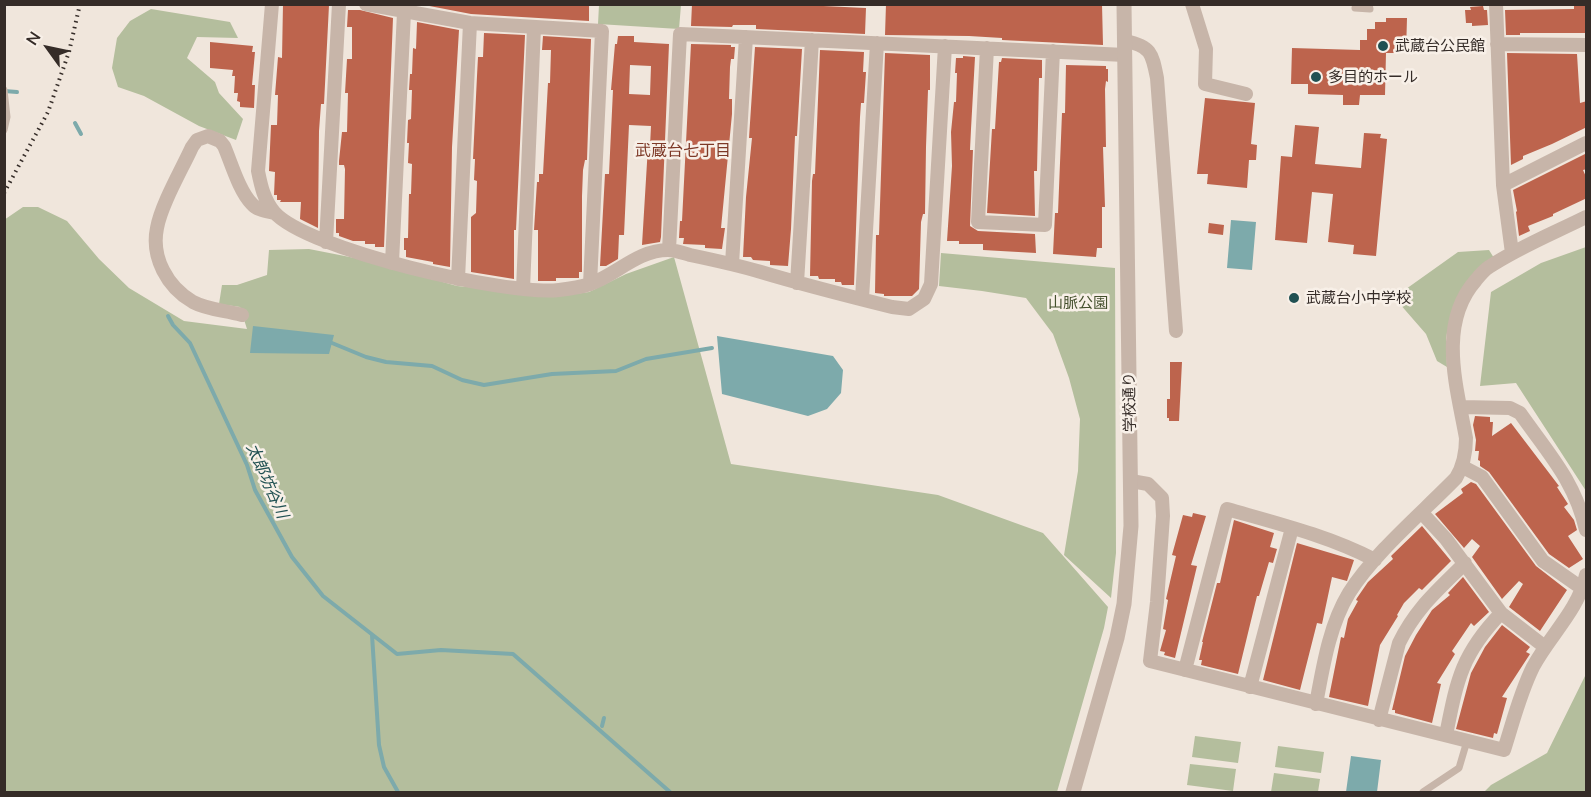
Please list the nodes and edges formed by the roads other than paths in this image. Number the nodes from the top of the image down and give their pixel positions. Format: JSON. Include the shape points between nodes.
{"nodes":[{"id":1,"x":272,"y":4,"type":"edge"},
{"id":2,"x":339,"y":4,"type":"edge"},
{"id":3,"x":366,"y":4,"type":"edge"},
{"id":4,"x":1124,"y":4,"type":"edge"},
{"id":5,"x":1192,"y":4,"type":"edge"},
{"id":6,"x":1370,"y":4,"type":"edge"},
{"id":7,"x":1496,"y":4,"type":"edge"},
{"id":8,"x":1355,"y":8,"type":"dead end"},
{"id":9,"x":404,"y":12,"type":"junction"},
{"id":10,"x":470,"y":22,"type":"junction"},
{"id":11,"x":534,"y":27,"type":"junction"},
{"id":12,"x":746,"y":37,"type":"junction"},
{"id":13,"x":812,"y":40,"type":"junction"},
{"id":14,"x":877,"y":43,"type":"junction"},
{"id":15,"x":1497,"y":44,"type":"junction"},
{"id":16,"x":1587,"y":45,"type":"edge"},
{"id":17,"x":945,"y":46,"type":"junction"},
{"id":18,"x":987,"y":48,"type":"junction"},
{"id":19,"x":1125,"y":48,"type":"junction"},
{"id":20,"x":1053,"y":51,"type":"junction"},
{"id":21,"x":5,"y":93,"type":"edge"},
{"id":22,"x":1246,"y":94,"type":"dead end"},
{"id":23,"x":4,"y":130,"type":"edge"},
{"id":24,"x":1587,"y":143,"type":"edge"},
{"id":25,"x":1503,"y":185,"type":"junction"},
{"id":26,"x":274,"y":213,"type":"junction"},
{"id":27,"x":1587,"y":217,"type":"edge"},
{"id":28,"x":326,"y":242,"type":"junction"},
{"id":29,"x":669,"y":250,"type":"junction"},
{"id":30,"x":1512,"y":253,"type":"junction"},
{"id":31,"x":392,"y":263,"type":"junction"},
{"id":32,"x":732,"y":264,"type":"junction"},
{"id":33,"x":458,"y":279,"type":"junction"},
{"id":34,"x":797,"y":282,"type":"junction"},
{"id":35,"x":590,"y":284,"type":"junction"},
{"id":36,"x":523,"y":289,"type":"junction"},
{"id":37,"x":862,"y":299,"type":"junction"},
{"id":38,"x":242,"y":315,"type":"dead end"},
{"id":39,"x":1176,"y":331,"type":"dead end"},
{"id":40,"x":1461,"y":407,"type":"junction"},
{"id":41,"x":1463,"y":467,"type":"junction"},
{"id":42,"x":1131,"y":481,"type":"junction"},
{"id":43,"x":1422,"y":513,"type":"junction"},
{"id":44,"x":1292,"y":528,"type":"junction"},
{"id":45,"x":1587,"y":530,"type":"edge"},
{"id":46,"x":1374,"y":560,"type":"junction"},
{"id":47,"x":1465,"y":563,"type":"junction"},
{"id":48,"x":1585,"y":582,"type":"edge"},
{"id":49,"x":1501,"y":613,"type":"junction"},
{"id":50,"x":1545,"y":647,"type":"junction"},
{"id":51,"x":1185,"y":670,"type":"junction"},
{"id":52,"x":1250,"y":687,"type":"junction"},
{"id":53,"x":1316,"y":704,"type":"junction"},
{"id":54,"x":1379,"y":720,"type":"junction"},
{"id":55,"x":1446,"y":735,"type":"junction"},
{"id":56,"x":1467,"y":741,"type":"junction"},
{"id":57,"x":1073,"y":792,"type":"edge"},
{"id":58,"x":1423,"y":792,"type":"edge"}],
"edges":[{"from":1,"to":26,"type":"street","via":[[258,171],[262,192]]},
{"from":2,"to":28,"type":"street"},
{"from":3,"to":9,"type":"street"},
{"from":4,"to":19,"type":"street","name":"学校通り"},
{"from":5,"to":22,"type":"street","via":[[1206,49],[1205,84]]},
{"from":6,"to":8,"type":"lane","via":[[1370,9]]},
{"from":7,"to":15,"type":"street"},
{"from":9,"to":10,"type":"street"},
{"from":9,"to":31,"type":"street"},
{"from":10,"to":11,"type":"street"},
{"from":10,"to":33,"type":"street"},
{"from":11,"to":35,"type":"street","via":[[602,30]]},
{"from":11,"to":36,"type":"street"},
{"from":12,"to":13,"type":"street"},
{"from":12,"to":29,"type":"street","via":[[680,34]]},
{"from":12,"to":32,"type":"street"},
{"from":13,"to":14,"type":"street"},
{"from":13,"to":34,"type":"street"},
{"from":14,"to":17,"type":"street"},
{"from":14,"to":37,"type":"street"},
{"from":15,"to":16,"type":"street"},
{"from":15,"to":25,"type":"street"},
{"from":17,"to":18,"type":"street"},
{"from":17,"to":37,"type":"street","via":[[931,284],[924,299],[909,309]]},
{"from":18,"to":20,"type":"street"},
{"from":18,"to":20,"type":"street","via":[[978,222],[1045,225]]},
{"from":19,"to":20,"type":"street"},
{"from":19,"to":39,"type":"street","via":[[1140,44],[1154,61]]},
{"from":19,"to":42,"type":"street","name":"学校通り"},
{"from":21,"to":23,"type":"lane"},
{"from":24,"to":25,"type":"street"},
{"from":25,"to":30,"type":"street"},
{"from":26,"to":28,"type":"street","via":[[296,230]]},
{"from":26,"to":38,"type":"street","via":[[251,203],[224,146],[208,136],[192,147],[157,226],[157,254],[172,285],[193,302]]},
{"from":27,"to":30,"type":"street"},
{"from":28,"to":31,"type":"street"},
{"from":29,"to":32,"type":"street"},
{"from":29,"to":35,"type":"street","via":[[636,259]]},
{"from":30,"to":40,"type":"street","via":[[1486,268],[1460,303],[1453,352]]},
{"from":31,"to":33,"type":"street"},
{"from":32,"to":34,"type":"street"},
{"from":33,"to":36,"type":"street"},
{"from":34,"to":37,"type":"street"},
{"from":35,"to":36,"type":"street","via":[[558,291]]},
{"from":40,"to":41,"type":"street","via":[[1466,438]]},
{"from":40,"to":45,"type":"street","via":[[1510,408],[1520,413],[1569,482]]},
{"from":41,"to":43,"type":"street"},
{"from":41,"to":48,"type":"street","via":[[1482,477],[1543,561]]},
{"from":42,"to":51,"type":"street","via":[[1148,484],[1162,498],[1150,661]]},
{"from":42,"to":57,"type":"street","name":"学校通り","via":[[1124,604]]},
{"from":43,"to":46,"type":"street"},
{"from":43,"to":47,"type":"street"},
{"from":44,"to":46,"type":"street"},
{"from":44,"to":51,"type":"street","via":[[1227,509]]},
{"from":44,"to":52,"type":"street"},
{"from":46,"to":53,"type":"street","via":[[1349,594],[1335,624]]},
{"from":47,"to":49,"type":"street"},
{"from":47,"to":54,"type":"street","via":[[1419,608],[1404,633]]},
{"from":48,"to":50,"type":"street","via":[[1571,612]]},
{"from":49,"to":50,"type":"street"},
{"from":49,"to":55,"type":"street","via":[[1469,654],[1454,692]]},
{"from":50,"to":56,"type":"street","via":[[1522,693],[1504,750]]},
{"from":51,"to":52,"type":"street"},
{"from":52,"to":53,"type":"street"},
{"from":53,"to":54,"type":"street"},
{"from":54,"to":55,"type":"street"},
{"from":55,"to":56,"type":"street"},
{"from":56,"to":58,"type":"lane","via":[[1459,768]]}]}
